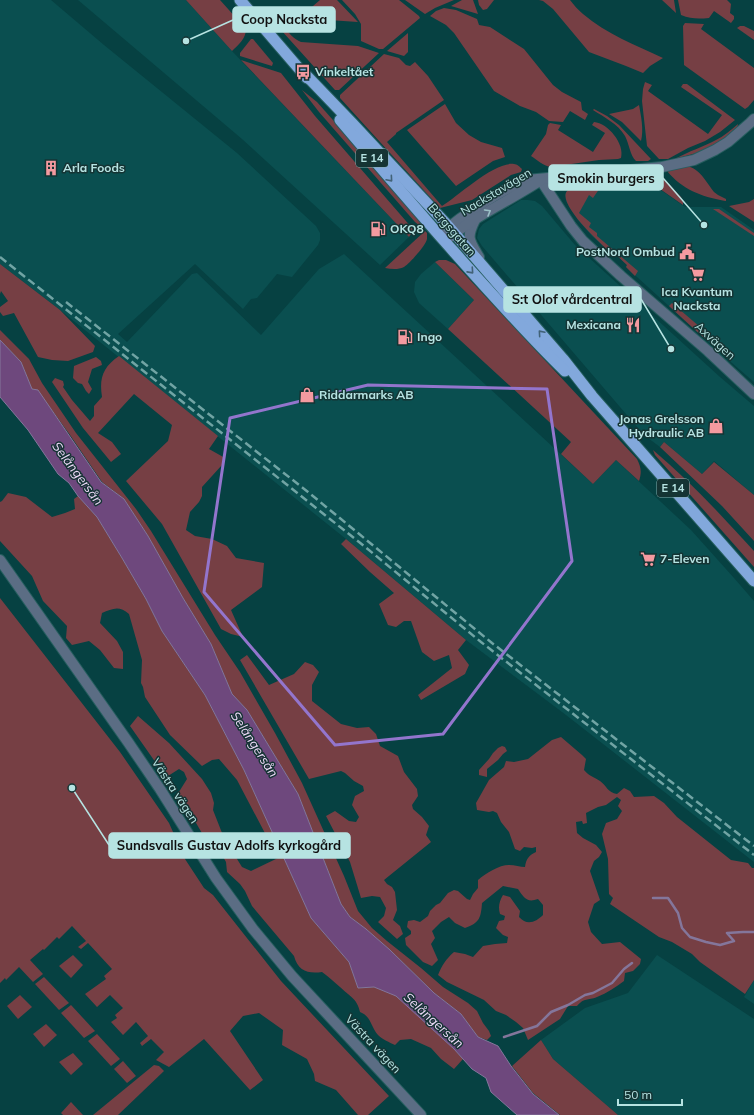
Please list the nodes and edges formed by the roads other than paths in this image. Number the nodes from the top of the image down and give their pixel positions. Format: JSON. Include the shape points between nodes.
{"nodes":[{"id":1,"x":240,"y":0,"type":"edge"},
{"id":2,"x":303,"y":72,"type":"junction"},
{"id":3,"x":754,"y":119,"type":"edge"},
{"id":4,"x":543,"y":182,"type":"junction"},
{"id":5,"x":475,"y":220,"type":"junction"},
{"id":6,"x":452,"y":230,"type":"junction"},
{"id":7,"x":442,"y":238,"type":"junction"},
{"id":8,"x":487,"y":270,"type":"junction"},
{"id":9,"x":754,"y":394,"type":"edge"},
{"id":10,"x":592,"y":396,"type":"junction"},
{"id":11,"x":0,"y":560,"type":"edge"},
{"id":12,"x":754,"y":581,"type":"edge"},
{"id":13,"x":421,"y":1115,"type":"edge"}],
"edges":[{"from":1,"to":2,"type":"highway","name":"Bergsgatan","number":"E 14"},
{"from":2,"to":6,"type":"highway","name":"Bergsgatan","number":"E 14"},
{"from":2,"to":7,"type":"highway","name":"Bergsgatan","number":"E 14","one_way":true,"via":[[331,109]]},
{"from":3,"to":4,"type":"street","name":"Nackstavägen","via":[[728,142],[694,160],[662,168],[586,174]]},
{"from":5,"to":4,"type":"street","name":"Nackstavägen","one_way":true},
{"from":4,"to":6,"type":"street","name":"Nackstavägen","via":[[527,180],[515,185],[467,214]]},
{"from":4,"to":9,"type":"street","name":"Axvägen","via":[[583,241]]},
{"from":5,"to":6,"type":"street","name":"Nackstavägen"},
{"from":5,"to":8,"type":"street","via":[[470,230],[470,242]]},
{"from":6,"to":7,"type":"street","name":"Nackstavägen"},
{"from":6,"to":8,"type":"highway","name":"Bergsgatan","number":"E 14"},
{"from":7,"to":10,"type":"highway","name":"Bergsgatan","number":"E 14","one_way":true,"via":[[517,321]]},
{"from":10,"to":8,"type":"highway","name":"Bergsgatan","number":"E 14","one_way":true},
{"from":10,"to":12,"type":"highway","name":"Bergsgatan","number":"E 14"},
{"from":11,"to":13,"type":"street","name":"Västra vägen","via":[[160,789],[216,878],[253,929],[292,976]]}]}
